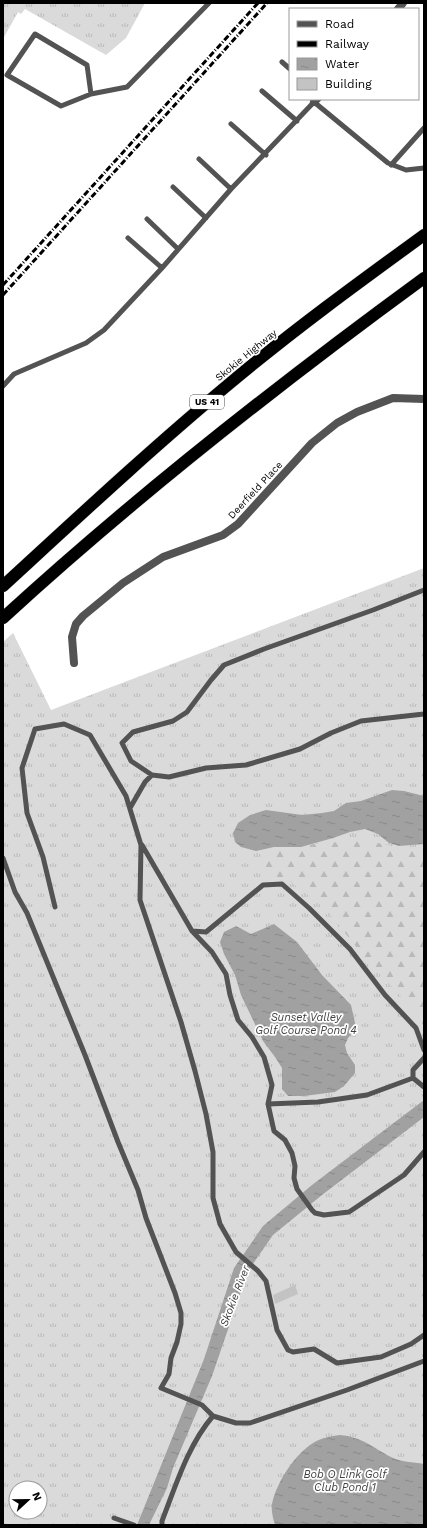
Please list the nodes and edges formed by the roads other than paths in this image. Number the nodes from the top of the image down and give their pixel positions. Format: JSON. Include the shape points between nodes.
{"nodes":[{"id":1,"x":209,"y":3,"type":"edge"},
{"id":2,"x":282,"y":62,"type":"dead end"},
{"id":3,"x":289,"y":68,"type":"edge"},
{"id":4,"x":262,"y":91,"type":"dead end"},
{"id":5,"x":91,"y":94,"type":"junction"},
{"id":6,"x":316,"y":101,"type":"edge"},
{"id":7,"x":297,"y":121,"type":"junction"},
{"id":8,"x":231,"y":124,"type":"dead end"},
{"id":9,"x":424,"y":128,"type":"edge"},
{"id":10,"x":266,"y":155,"type":"junction"},
{"id":11,"x":199,"y":159,"type":"dead end"},
{"id":12,"x":391,"y":165,"type":"junction"},
{"id":13,"x":424,"y":168,"type":"edge"},
{"id":14,"x":173,"y":188,"type":"dead end"},
{"id":15,"x":231,"y":189,"type":"junction"},
{"id":16,"x":206,"y":218,"type":"junction"},
{"id":17,"x":147,"y":220,"type":"dead end"},
{"id":18,"x":424,"y":235,"type":"edge"},
{"id":19,"x":128,"y":238,"type":"dead end"},
{"id":20,"x":178,"y":249,"type":"junction"},
{"id":21,"x":162,"y":268,"type":"junction"},
{"id":22,"x":424,"y":278,"type":"edge"},
{"id":23,"x":3,"y":386,"type":"edge"},
{"id":24,"x":424,"y":399,"type":"edge"},
{"id":25,"x":3,"y":586,"type":"edge"},
{"id":26,"x":424,"y":590,"type":"edge"},
{"id":27,"x":3,"y":618,"type":"edge"},
{"id":28,"x":74,"y":663,"type":"dead end"},
{"id":29,"x":424,"y":714,"type":"edge"},
{"id":30,"x":152,"y":775,"type":"junction"},
{"id":31,"x":130,"y":808,"type":"junction"},
{"id":32,"x":141,"y":844,"type":"junction"},
{"id":33,"x":3,"y":858,"type":"edge"},
{"id":34,"x":55,"y":907,"type":"dead end"},
{"id":35,"x":192,"y":931,"type":"junction"},
{"id":36,"x":424,"y":1050,"type":"edge"},
{"id":37,"x":424,"y":1058,"type":"edge"},
{"id":38,"x":413,"y":1078,"type":"junction"},
{"id":39,"x":424,"y":1087,"type":"edge"},
{"id":40,"x":268,"y":1104,"type":"junction"},
{"id":41,"x":424,"y":1152,"type":"edge"},
{"id":42,"x":424,"y":1335,"type":"edge"},
{"id":43,"x":424,"y":1361,"type":"edge"},
{"id":44,"x":213,"y":1416,"type":"junction"},
{"id":45,"x":114,"y":1518,"type":"dead end"},
{"id":46,"x":132,"y":1524,"type":"edge"},
{"id":47,"x":162,"y":1525,"type":"edge"}],
"edges":[{"from":1,"to":5,"type":"lane","via":[[127,87]]},
{"from":2,"to":3,"type":"lane"},
{"from":4,"to":7,"type":"lane"},
{"from":5,"to":5,"type":"lane","via":[[87,66],[35,34],[7,75],[61,106]]},
{"from":6,"to":7,"type":"lane"},
{"from":6,"to":12,"type":"lane"},
{"from":7,"to":10,"type":"lane"},
{"from":8,"to":10,"type":"lane"},
{"from":9,"to":12,"type":"lane"},
{"from":10,"to":15,"type":"lane"},
{"from":11,"to":15,"type":"lane"},
{"from":12,"to":13,"type":"lane","via":[[406,170]]},
{"from":14,"to":16,"type":"lane"},
{"from":15,"to":16,"type":"lane"},
{"from":16,"to":20,"type":"lane"},
{"from":17,"to":20,"type":"lane"},
{"from":18,"to":25,"type":"highway","name":"Skokie Highway","number":"US 41","via":[[334,300],[230,383]]},
{"from":19,"to":21,"type":"lane"},
{"from":20,"to":21,"type":"lane"},
{"from":21,"to":23,"type":"lane","via":[[104,330],[86,343],[14,374]]},
{"from":22,"to":27,"type":"highway","via":[[264,398],[80,550]]},
{"from":24,"to":28,"type":"street","name":"Deerfield Place","via":[[393,398],[337,423],[312,444],[238,524],[223,535],[163,557],[123,583],[76,624],[72,637]]},
{"from":26,"to":30,"type":"lane","via":[[224,665],[187,712],[173,721],[133,732],[122,743],[131,761]]},
{"from":29,"to":30,"type":"lane","via":[[361,721],[300,749],[246,765],[206,768],[169,777]]},
{"from":30,"to":31,"type":"lane"},
{"from":31,"to":32,"type":"lane"},
{"from":31,"to":34,"type":"lane","via":[[126,796],[90,735],[64,724],[35,729],[22,768],[26,813],[43,857]]},
{"from":32,"to":35,"type":"lane"},
{"from":32,"to":42,"type":"lane","via":[[140,900],[195,1070],[206,1114],[213,1152],[213,1198],[220,1224],[236,1252],[266,1281],[277,1330],[288,1350],[293,1352],[314,1349],[337,1363],[381,1357],[411,1344]]},
{"from":33,"to":44,"type":"lane","via":[[85,1055],[175,1292],[181,1313],[181,1324],[169,1374],[161,1388],[202,1405]]},
{"from":35,"to":36,"type":"lane","via":[[206,932],[263,885],[282,884],[350,949],[385,995],[416,1028]]},
{"from":35,"to":40,"type":"lane","via":[[212,952],[226,974],[238,1020],[264,1057],[272,1085]]},
{"from":37,"to":38,"type":"lane","via":[[413,1070]]},
{"from":38,"to":39,"type":"lane"},
{"from":38,"to":40,"type":"lane","via":[[366,1095],[318,1102]]},
{"from":40,"to":41,"type":"lane","via":[[274,1131],[285,1140],[292,1152],[297,1188],[315,1213],[324,1215],[349,1212],[404,1175]]},
{"from":43,"to":44,"type":"lane","via":[[250,1422],[236,1423]]},
{"from":44,"to":47,"type":"lane","via":[[203,1427],[187,1458]]},
{"from":45,"to":46,"type":"lane"}]}
